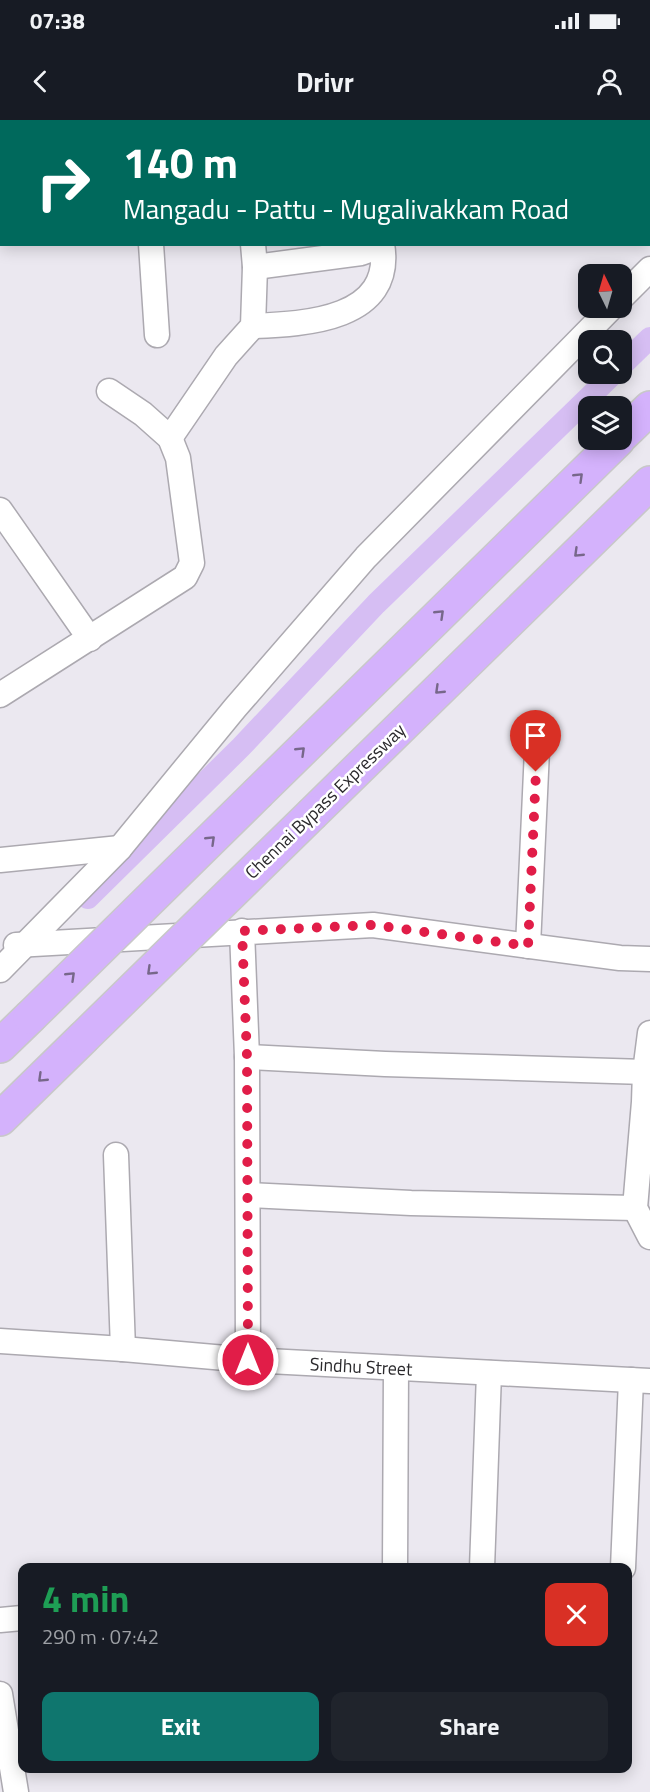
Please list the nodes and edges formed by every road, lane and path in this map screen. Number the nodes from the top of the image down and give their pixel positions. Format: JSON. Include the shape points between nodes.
{"nodes":[{"id":1,"x":151,"y":246,"type":"edge"},
{"id":2,"x":376,"y":246,"type":"edge"},
{"id":3,"x":382,"y":246,"type":"edge"},
{"id":4,"x":254,"y":256,"type":"edge"},
{"id":5,"x":650,"y":269,"type":"edge"},
{"id":6,"x":632,"y":287,"type":"edge"},
{"id":7,"x":601,"y":318,"type":"edge"},
{"id":8,"x":253,"y":326,"type":"junction"},
{"id":9,"x":157,"y":334,"type":"dead end"},
{"id":10,"x":110,"y":391,"type":"dead end"},
{"id":11,"x":650,"y":408,"type":"edge"},
{"id":12,"x":632,"y":425,"type":"edge"},
{"id":13,"x":170,"y":438,"type":"junction"},
{"id":14,"x":607,"y":450,"type":"edge"},
{"id":15,"x":650,"y":483,"type":"edge"},
{"id":16,"x":0,"y":510,"type":"edge"},
{"id":17,"x":90,"y":639,"type":"junction"},
{"id":18,"x":0,"y":695,"type":"edge"},
{"id":19,"x":537,"y":750,"type":"dead end"},
{"id":20,"x":120,"y":848,"type":"junction"},
{"id":21,"x":0,"y":860,"type":"edge"},
{"id":22,"x":242,"y":931,"type":"junction"},
{"id":23,"x":24,"y":945,"type":"junction"},
{"id":24,"x":0,"y":946,"type":"edge"},
{"id":25,"x":528,"y":946,"type":"junction"},
{"id":26,"x":650,"y":959,"type":"edge"},
{"id":27,"x":0,"y":970,"type":"edge"},
{"id":28,"x":650,"y":1034,"type":"edge"},
{"id":29,"x":0,"y":1046,"type":"edge"},
{"id":30,"x":247,"y":1057,"type":"junction"},
{"id":31,"x":645,"y":1072,"type":"junction"},
{"id":32,"x":647,"y":1102,"type":"edge"},
{"id":33,"x":0,"y":1119,"type":"edge"},
{"id":34,"x":116,"y":1155,"type":"dead end"},
{"id":35,"x":248,"y":1195,"type":"junction"},
{"id":36,"x":645,"y":1225,"type":"edge"},
{"id":37,"x":0,"y":1341,"type":"edge"},
{"id":38,"x":123,"y":1349,"type":"junction"},
{"id":39,"x":248,"y":1360,"type":"junction"},
{"id":40,"x":396,"y":1368,"type":"junction"},
{"id":41,"x":489,"y":1373,"type":"junction"},
{"id":42,"x":640,"y":1381,"type":"edge"},
{"id":43,"x":395,"y":1563,"type":"edge"},
{"id":44,"x":482,"y":1563,"type":"edge"},
{"id":45,"x":623,"y":1563,"type":"edge"},
{"id":46,"x":18,"y":1618,"type":"edge"},
{"id":47,"x":0,"y":1620,"type":"edge"},
{"id":48,"x":0,"y":1694,"type":"edge"},
{"id":49,"x":16,"y":1792,"type":"edge"}],
"edges":[{"from":1,"to":9,"type":"street"},
{"from":2,"to":4,"type":"street","via":[[361,253]]},
{"from":3,"to":8,"type":"street","via":[[383,270],[378,285],[353,308],[302,324]]},
{"from":4,"to":8,"type":"street"},
{"from":5,"to":6,"type":"street"},
{"from":7,"to":20,"type":"street","via":[[366,557]]},
{"from":8,"to":13,"type":"street","via":[[226,356]]},
{"from":10,"to":13,"type":"street"},
{"from":11,"to":12,"type":"highway"},
{"from":13,"to":17,"type":"street","via":[[178,458],[192,563],[185,577]]},
{"from":29,"to":14,"type":"highway","one_way":true,"bridge":true},
{"from":15,"to":33,"type":"highway","name":"Chennai Bypass Expressway","one_way":true,"bridge":true},
{"from":16,"to":17,"type":"street"},
{"from":17,"to":18,"type":"street"},
{"from":19,"to":25,"type":"street"},
{"from":20,"to":21,"type":"street"},
{"from":20,"to":23,"type":"street"},
{"from":22,"to":23,"type":"street"},
{"from":22,"to":25,"type":"street","via":[[373,925]]},
{"from":22,"to":30,"type":"street"},
{"from":23,"to":24,"type":"street"},
{"from":23,"to":27,"type":"street"},
{"from":25,"to":26,"type":"street"},
{"from":28,"to":31,"type":"street"},
{"from":30,"to":31,"type":"street"},
{"from":30,"to":35,"type":"street"},
{"from":31,"to":32,"type":"street"},
{"from":32,"to":36,"type":"street"},
{"from":34,"to":38,"type":"street"},
{"from":35,"to":36,"type":"street","via":[[411,1203]]},
{"from":35,"to":39,"type":"street"},
{"from":37,"to":38,"type":"street","name":"Sindhu Street"},
{"from":38,"to":39,"type":"street","name":"Sindhu Street"},
{"from":39,"to":40,"type":"street","name":"Sindhu Street"},
{"from":40,"to":41,"type":"street","name":"Sindhu Street"},
{"from":40,"to":43,"type":"street"},
{"from":41,"to":42,"type":"street","name":"Sindhu Street"},
{"from":41,"to":44,"type":"street"},
{"from":42,"to":45,"type":"street"},
{"from":46,"to":47,"type":"street"},
{"from":48,"to":49,"type":"street"}]}
